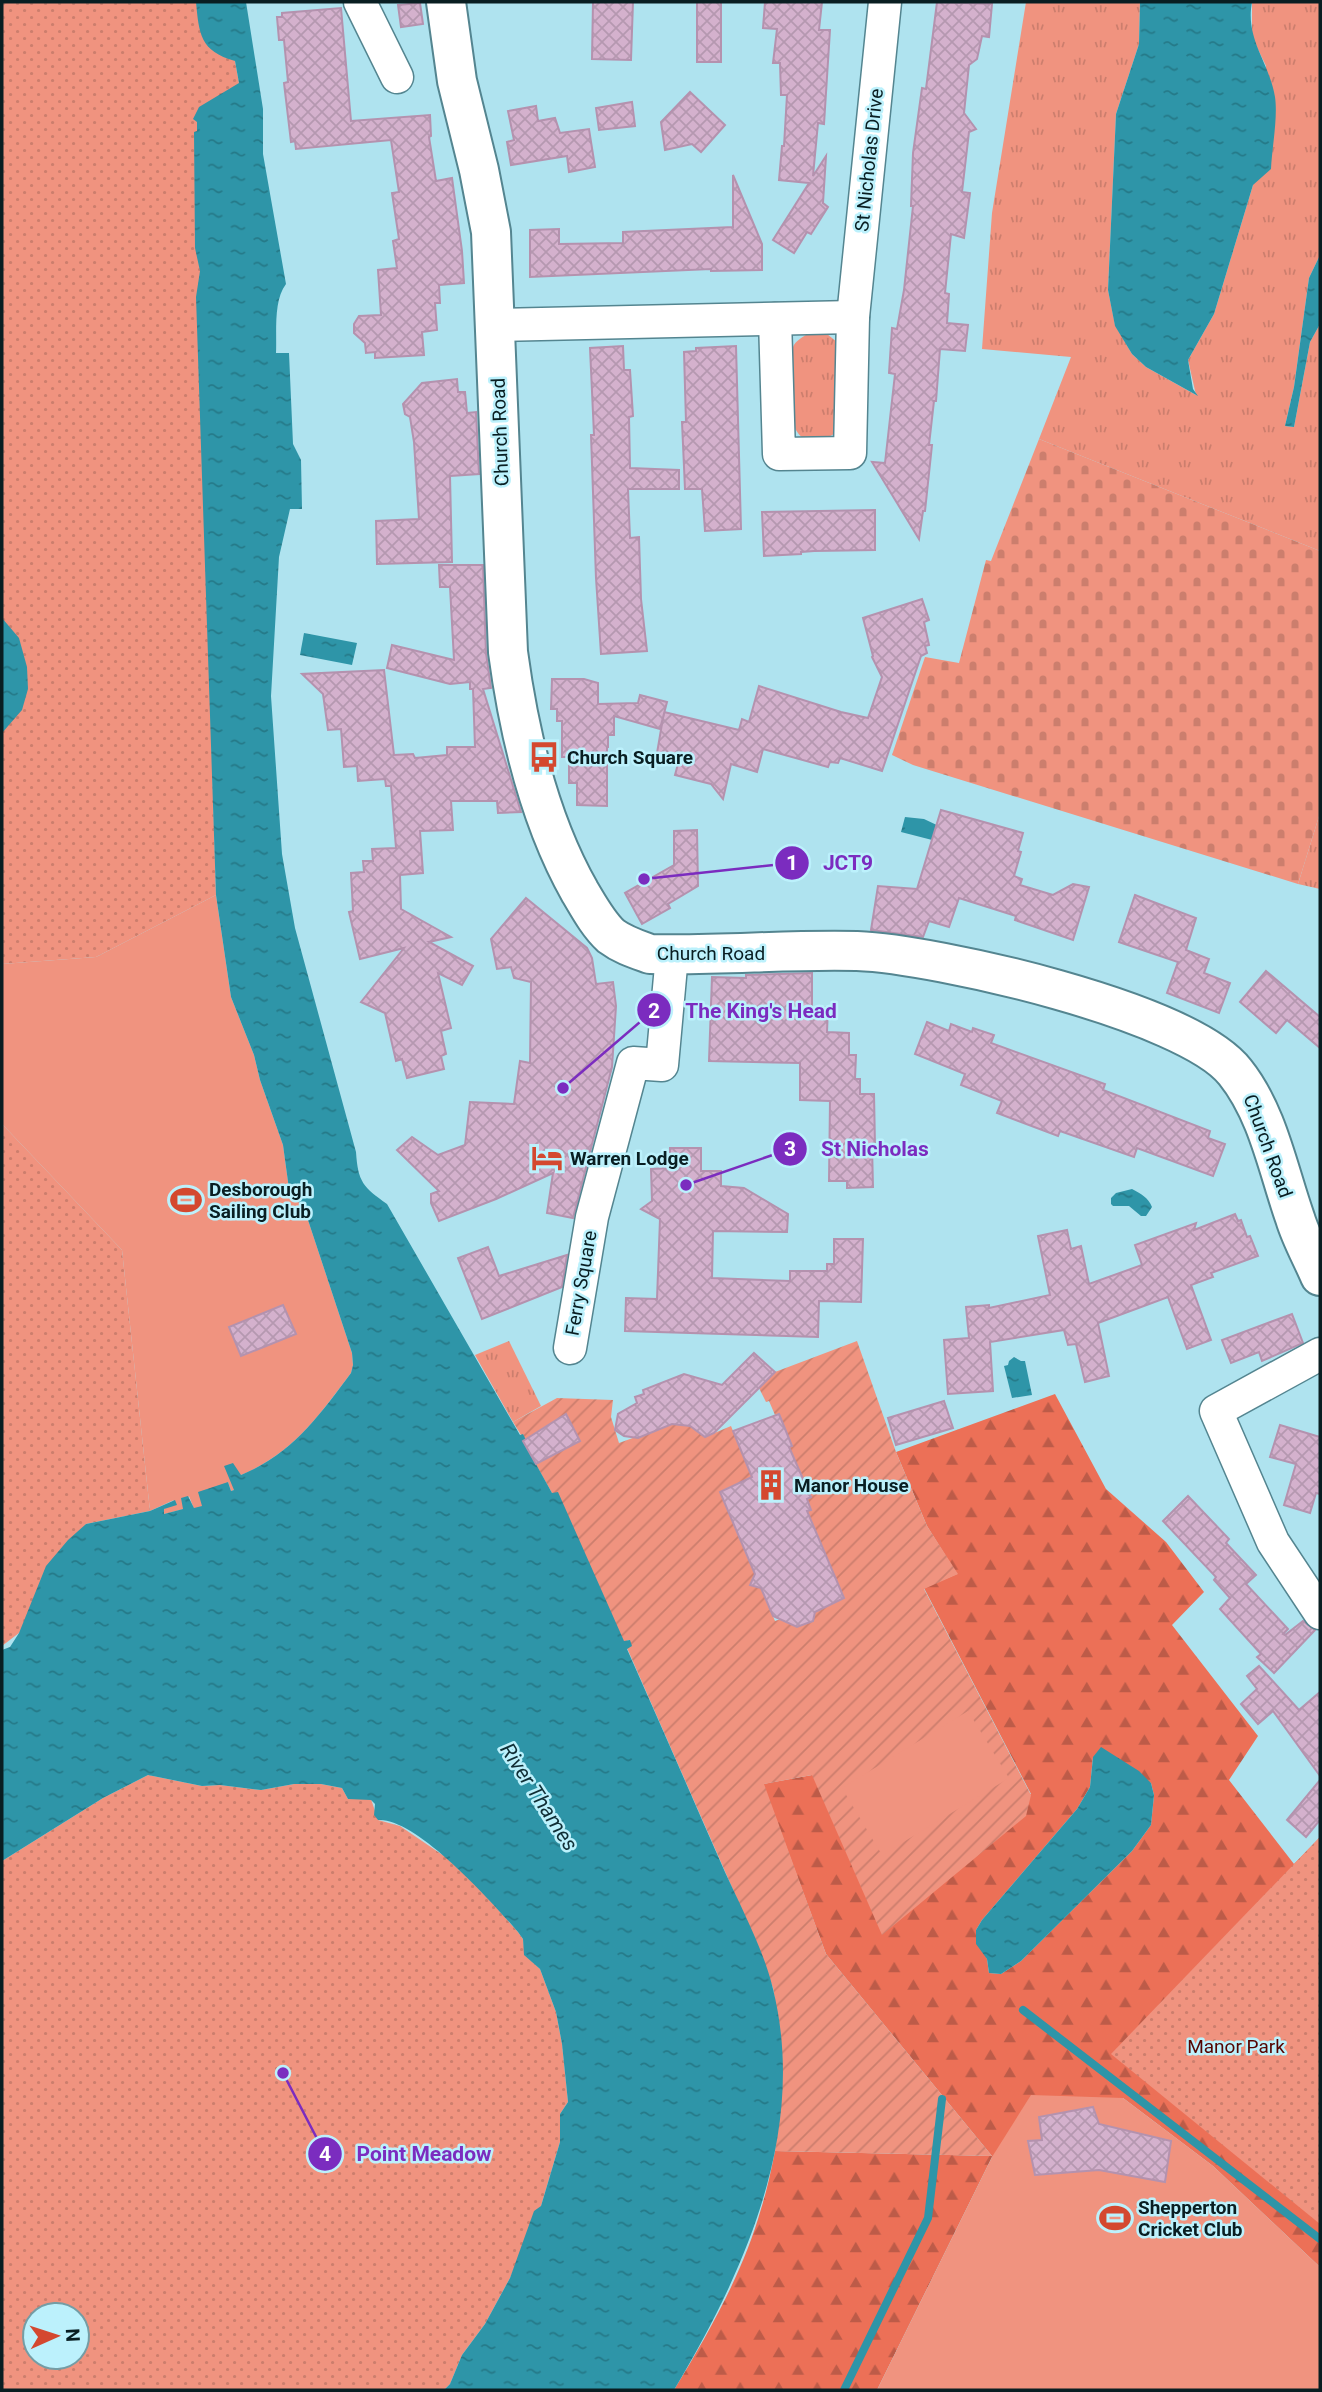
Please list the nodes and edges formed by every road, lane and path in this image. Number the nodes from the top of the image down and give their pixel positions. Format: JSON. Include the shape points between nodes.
{"nodes":[{"id":1,"x":360,"y":2,"type":"edge"},
{"id":2,"x":446,"y":2,"type":"edge"},
{"id":3,"x":885,"y":2,"type":"edge"},
{"id":4,"x":397,"y":77,"type":"dead end"},
{"id":5,"x":853,"y":317,"type":"junction"},
{"id":6,"x":775,"y":319,"type":"junction"},
{"id":7,"x":496,"y":325,"type":"junction"},
{"id":8,"x":672,"y":955,"type":"junction"},
{"id":9,"x":1320,"y":1276,"type":"edge"},
{"id":10,"x":570,"y":1348,"type":"dead end"},
{"id":11,"x":1320,"y":1354,"type":"edge"},
{"id":12,"x":1320,"y":1613,"type":"edge"}],
"edges":[{"from":1,"to":4,"type":"street"},
{"from":2,"to":7,"type":"street","name":"Church Road","via":[[457,81],[491,232]]},
{"from":3,"to":5,"type":"street","name":"St Nicholas Drive"},
{"from":5,"to":6,"type":"street"},
{"from":5,"to":6,"type":"street","name":"St Nicholas Drive","via":[[850,453],[779,454]]},
{"from":6,"to":7,"type":"street"},
{"from":7,"to":8,"type":"street","name":"Church Road","via":[[508,652],[523,742],[552,833],[593,915],[627,947]]},
{"from":8,"to":9,"type":"street","name":"Church Road","via":[[859,951],[937,961],[1097,1002],[1188,1037],[1233,1069],[1247,1088],[1296,1224]]},
{"from":8,"to":10,"type":"street","name":"Ferry Square","via":[[662,1065],[633,1063],[592,1217]]},
{"from":11,"to":12,"type":"street","via":[[1216,1411],[1273,1542]]}]}
